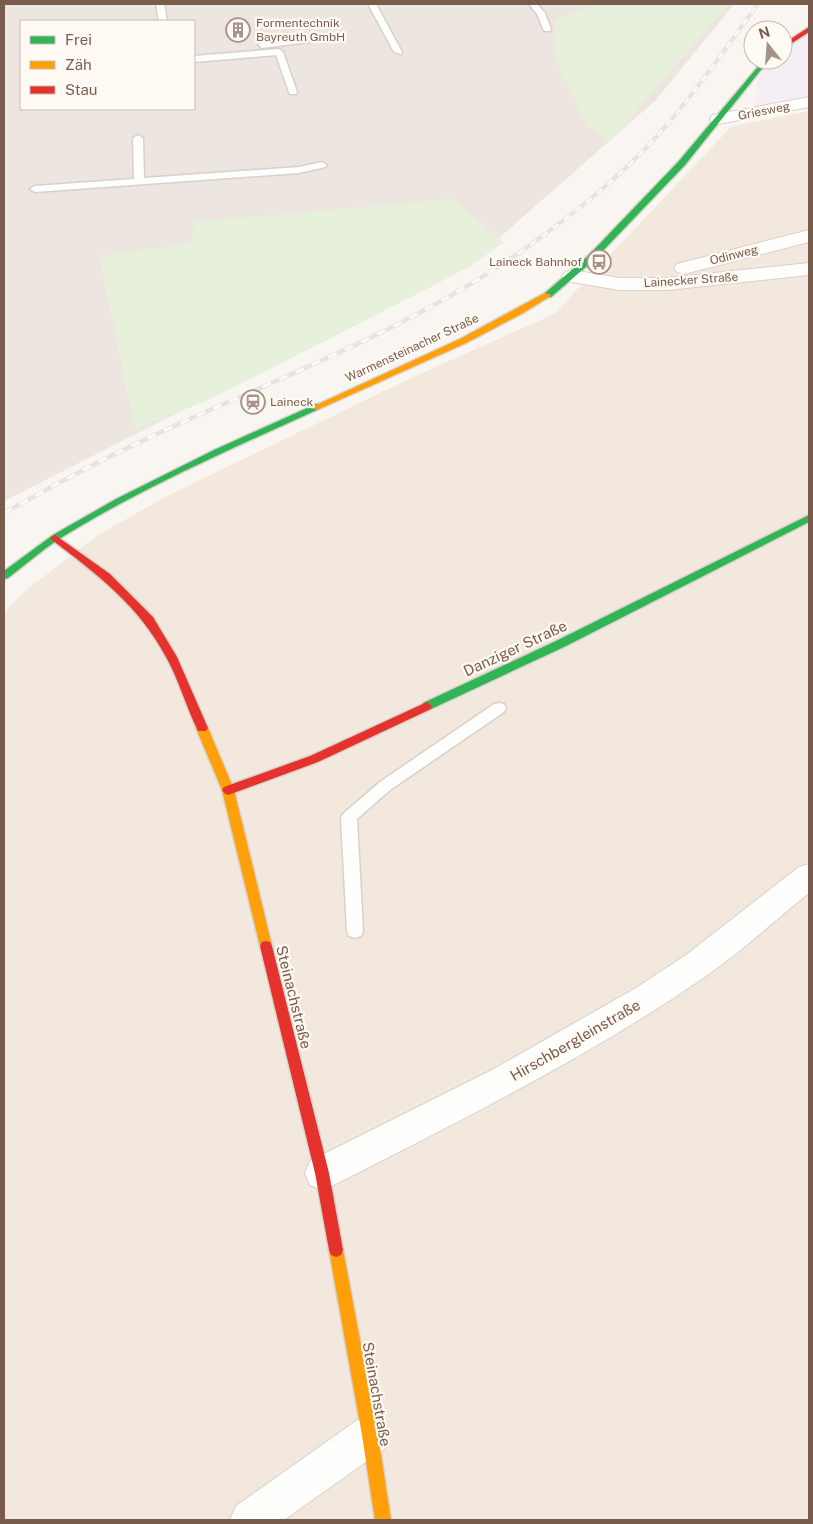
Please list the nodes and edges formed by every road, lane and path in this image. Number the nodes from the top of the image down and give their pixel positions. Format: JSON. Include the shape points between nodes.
{"nodes":[{"id":1,"x":160,"y":4,"type":"edge"},
{"id":2,"x":372,"y":4,"type":"edge"},
{"id":3,"x":534,"y":4,"type":"edge"},
{"id":4,"x":163,"y":20,"type":"edge"},
{"id":5,"x":547,"y":29,"type":"dead end"},
{"id":6,"x":809,"y":29,"type":"edge"},
{"id":7,"x":306,"y":40,"type":"dead end"},
{"id":8,"x":793,"y":40,"type":"edge"},
{"id":9,"x":195,"y":52,"type":"edge"},
{"id":10,"x":398,"y":52,"type":"dead end"},
{"id":11,"x":195,"y":59,"type":"edge"},
{"id":12,"x":760,"y":70,"type":"edge"},
{"id":13,"x":293,"y":92,"type":"dead end"},
{"id":14,"x":809,"y":102,"type":"edge"},
{"id":15,"x":718,"y":119,"type":"junction"},
{"id":16,"x":138,"y":138,"type":"dead end"},
{"id":17,"x":322,"y":165,"type":"dead end"},
{"id":18,"x":139,"y":182,"type":"junction"},
{"id":19,"x":35,"y":189,"type":"dead end"},
{"id":20,"x":809,"y":236,"type":"edge"},
{"id":21,"x":809,"y":269,"type":"edge"},
{"id":22,"x":572,"y":276,"type":"junction"},
{"id":23,"x":667,"y":284,"type":"junction"},
{"id":24,"x":809,"y":518,"type":"edge"},
{"id":25,"x":54,"y":538,"type":"junction"},
{"id":26,"x":4,"y":576,"type":"edge"},
{"id":27,"x":498,"y":708,"type":"dead end"},
{"id":28,"x":228,"y":790,"type":"junction"},
{"id":29,"x":809,"y":876,"type":"edge"},
{"id":30,"x":355,"y":931,"type":"dead end"},
{"id":31,"x":322,"y":1173,"type":"junction"},
{"id":32,"x":370,"y":1435,"type":"junction"},
{"id":33,"x":250,"y":1520,"type":"edge"},
{"id":34,"x":383,"y":1520,"type":"edge"}],
"edges":[{"from":1,"to":4,"type":"lane"},
{"from":2,"to":10,"type":"lane"},
{"from":3,"to":5,"type":"lane"},
{"from":6,"to":8,"type":"street"},
{"from":7,"to":9,"type":"lane"},
{"from":11,"to":13,"type":"lane","via":[[279,52]]},
{"from":12,"to":15,"type":"street","name":"Warmensteinacher Straße"},
{"from":14,"to":15,"type":"street","name":"Griesweg"},
{"from":15,"to":22,"type":"street","name":"Warmensteinacher Straße","via":[[682,163]]},
{"from":16,"to":18,"type":"lane"},
{"from":17,"to":18,"type":"lane","via":[[299,170]]},
{"from":18,"to":19,"type":"lane"},
{"from":20,"to":23,"type":"street","name":"Odinweg","via":[[670,271]]},
{"from":21,"to":23,"type":"street","name":"Lainecker Straße"},
{"from":22,"to":23,"type":"street","name":"Lainecker Straße","via":[[620,284]]},
{"from":22,"to":25,"type":"street","name":"Warmensteinacher Straße","via":[[536,302],[477,334],[212,454]]},
{"from":24,"to":28,"type":"street","name":"Danziger Straße","via":[[542,652],[314,758]]},
{"from":25,"to":26,"type":"street","name":"Warmensteinacher Straße"},
{"from":25,"to":28,"type":"street","name":"Steinachstraße","via":[[106,576],[149,620],[172,657]]},
{"from":27,"to":30,"type":"lane","via":[[384,786],[349,816]]},
{"from":28,"to":31,"type":"street","name":"Steinachstraße"},
{"from":29,"to":31,"type":"street","name":"Hirschbergleinstraße","via":[[697,966],[647,998],[506,1080]]},
{"from":31,"to":32,"type":"street","name":"Steinachstraße"},
{"from":32,"to":33,"type":"street"},
{"from":32,"to":34,"type":"street","name":"Steinachstraße"}]}
